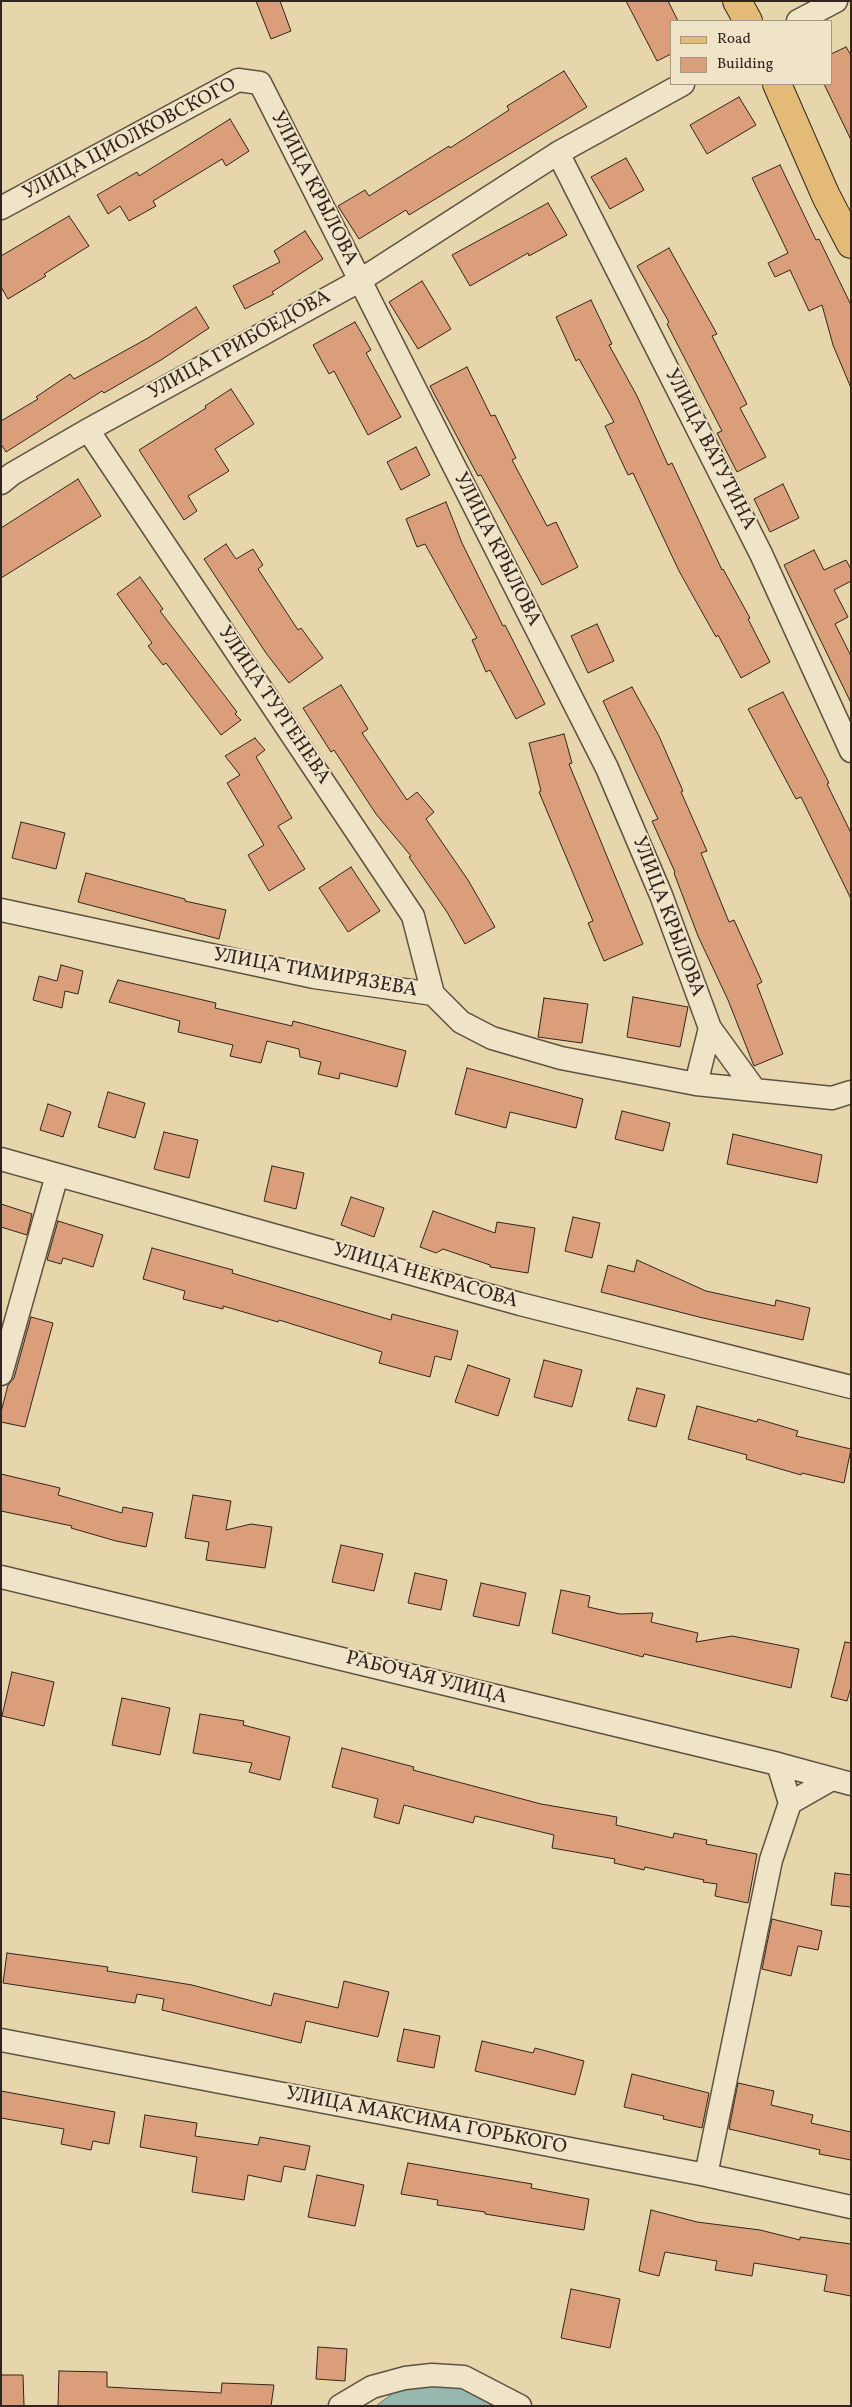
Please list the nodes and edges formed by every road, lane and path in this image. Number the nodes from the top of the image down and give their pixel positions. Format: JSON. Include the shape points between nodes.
{"nodes":[{"id":1,"x":737,"y":1,"type":"edge"},
{"id":2,"x":836,"y":1,"type":"edge"},
{"id":3,"x":747,"y":20,"type":"edge"},
{"id":4,"x":800,"y":20,"type":"edge"},
{"id":5,"x":260,"y":83,"type":"joint"},
{"id":6,"x":681,"y":85,"type":"edge"},
{"id":7,"x":777,"y":85,"type":"edge"},
{"id":8,"x":558,"y":153,"type":"junction"},
{"id":9,"x":1,"y":208,"type":"edge"},
{"id":10,"x":851,"y":244,"type":"edge"},
{"id":11,"x":359,"y":281,"type":"junction"},
{"id":12,"x":88,"y":430,"type":"junction"},
{"id":13,"x":1,"y":483,"type":"edge"},
{"id":14,"x":851,"y":751,"type":"edge"},
{"id":15,"x":1,"y":910,"type":"edge"},
{"id":16,"x":433,"y":994,"type":"junction"},
{"id":17,"x":710,"y":1028,"type":"junction"},
{"id":18,"x":696,"y":1084,"type":"junction"},
{"id":19,"x":754,"y":1090,"type":"junction"},
{"id":20,"x":851,"y":1092,"type":"edge"},
{"id":21,"x":1,"y":1159,"type":"edge"},
{"id":22,"x":57,"y":1175,"type":"junction"},
{"id":23,"x":1,"y":1374,"type":"edge"},
{"id":24,"x":851,"y":1387,"type":"edge"},
{"id":25,"x":1,"y":1576,"type":"edge"},
{"id":26,"x":778,"y":1764,"type":"junction"},
{"id":27,"x":841,"y":1781,"type":"edge"},
{"id":28,"x":790,"y":1804,"type":"junction"},
{"id":29,"x":1,"y":2040,"type":"edge"},
{"id":30,"x":706,"y":2175,"type":"junction"},
{"id":31,"x":851,"y":2207,"type":"edge"},
{"id":32,"x":340,"y":2406,"type":"edge"},
{"id":33,"x":520,"y":2406,"type":"edge"}],
"edges":[{"from":1,"to":3,"type":"main road"},
{"from":2,"to":4,"type":"street"},
{"from":5,"to":9,"type":"street","name":"УЛИЦА ЦИОЛКОВСКОГО","via":[[238,80]]},
{"from":5,"to":11,"type":"street","name":"УЛИЦА КРЫЛОВА"},
{"from":6,"to":8,"type":"street","name":"УЛИЦА ГРИБОЕДОВА"},
{"from":7,"to":10,"type":"main road","via":[[826,196]]},
{"from":8,"to":11,"type":"street","name":"УЛИЦА ГРИБОЕДОВА"},
{"from":8,"to":14,"type":"street","name":"УЛИЦА ВАТУТИНА","via":[[762,554]]},
{"from":11,"to":12,"type":"street","name":"УЛИЦА ГРИБОЕДОВА"},
{"from":11,"to":17,"type":"street","name":"УЛИЦА КРЫЛОВА","via":[[607,768],[661,895]]},
{"from":12,"to":13,"type":"street","name":"УЛИЦА ГРИБОЕДОВА"},
{"from":12,"to":16,"type":"street","name":"УЛИЦА ТУРГЕНЕВА","via":[[413,916]]},
{"from":15,"to":16,"type":"street","name":"УЛИЦА ТИМИРЯЗЕВА","via":[[314,977]]},
{"from":16,"to":18,"type":"street","name":"УЛИЦА ТИМИРЯЗЕВА","via":[[461,1022],[492,1038],[561,1058]]},
{"from":17,"to":18,"type":"street"},
{"from":17,"to":19,"type":"street","name":"УЛИЦА КРЫЛОВА"},
{"from":18,"to":19,"type":"street","name":"УЛИЦА ТИМИРЯЗЕВА"},
{"from":19,"to":20,"type":"street","name":"УЛИЦА ТИМИРЯЗЕВА","via":[[832,1098]]},
{"from":21,"to":22,"type":"street","name":"УЛИЦА НЕКРАСОВА"},
{"from":22,"to":23,"type":"street"},
{"from":22,"to":24,"type":"street","name":"УЛИЦА НЕКРАСОВА","via":[[520,1304]]},
{"from":25,"to":26,"type":"street","name":"РАБОЧАЯ УЛИЦА"},
{"from":26,"to":27,"type":"street","name":"РАБОЧАЯ УЛИЦА"},
{"from":26,"to":28,"type":"street"},
{"from":27,"to":28,"type":"street"},
{"from":28,"to":30,"type":"street","via":[[771,1860]]},
{"from":29,"to":30,"type":"street","name":"УЛИЦА МАКСИМА ГОРЬКОГО"},
{"from":30,"to":31,"type":"street","name":"УЛИЦА МАКСИМА ГОРЬКОГО"},
{"from":32,"to":33,"type":"street","via":[[372,2387],[432,2375],[464,2377]]}]}
